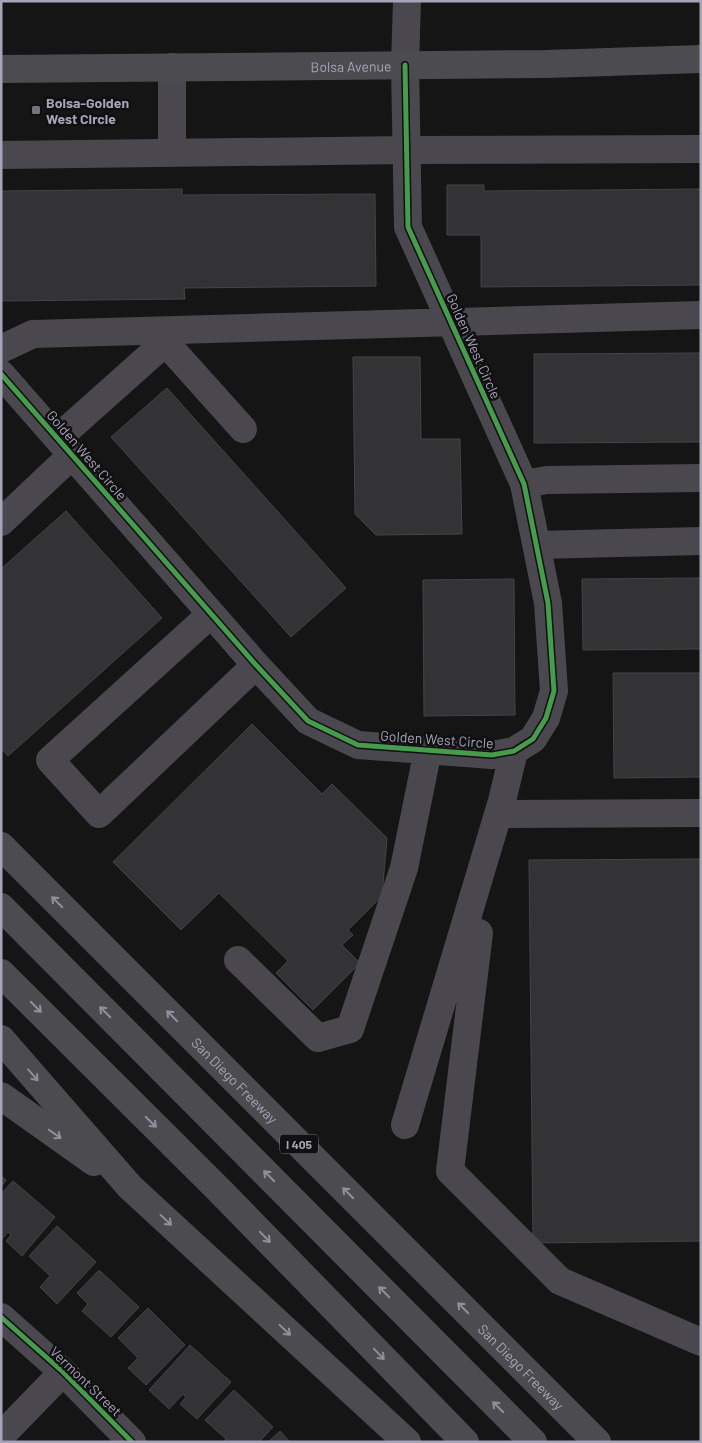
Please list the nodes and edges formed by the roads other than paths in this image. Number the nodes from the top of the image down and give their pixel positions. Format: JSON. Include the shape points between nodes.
{"nodes":[{"id":1,"x":407,"y":1,"type":"edge"},
{"id":2,"x":701,"y":59,"type":"edge"},
{"id":3,"x":405,"y":65,"type":"junction"},
{"id":4,"x":172,"y":68,"type":"junction"},
{"id":5,"x":1,"y":69,"type":"edge"},
{"id":6,"x":701,"y":149,"type":"edge"},
{"id":7,"x":407,"y":150,"type":"junction"},
{"id":8,"x":172,"y":152,"type":"junction"},
{"id":9,"x":1,"y":155,"type":"edge"},
{"id":10,"x":701,"y":315,"type":"edge"},
{"id":11,"x":451,"y":322,"type":"junction"},
{"id":12,"x":172,"y":336,"type":"junction"},
{"id":13,"x":1,"y":350,"type":"edge"},
{"id":14,"x":1,"y":374,"type":"edge"},
{"id":15,"x":243,"y":429,"type":"dead end"},
{"id":16,"x":65,"y":447,"type":"junction"},
{"id":17,"x":701,"y":478,"type":"edge"},
{"id":18,"x":524,"y":484,"type":"junction"},
{"id":19,"x":1,"y":522,"type":"edge"},
{"id":20,"x":701,"y":541,"type":"edge"},
{"id":21,"x":537,"y":545,"type":"junction"},
{"id":22,"x":211,"y":614,"type":"junction"},
{"id":23,"x":256,"y":665,"type":"junction"},
{"id":24,"x":428,"y":750,"type":"junction"},
{"id":25,"x":514,"y":752,"type":"junction"},
{"id":26,"x":701,"y":813,"type":"edge"},
{"id":27,"x":498,"y":814,"type":"junction"},
{"id":28,"x":1,"y":846,"type":"edge"},
{"id":29,"x":1,"y":907,"type":"edge"},
{"id":30,"x":464,"y":929,"type":"junction"},
{"id":31,"x":238,"y":960,"type":"dead end"},
{"id":32,"x":1,"y":972,"type":"edge"},
{"id":33,"x":1,"y":1039,"type":"edge"},
{"id":34,"x":1,"y":1096,"type":"edge"},
{"id":35,"x":405,"y":1125,"type":"dead end"},
{"id":36,"x":130,"y":1187,"type":"junction"},
{"id":37,"x":1,"y":1317,"type":"edge"},
{"id":38,"x":701,"y":1342,"type":"edge"},
{"id":39,"x":63,"y":1372,"type":"junction"},
{"id":40,"x":1,"y":1436,"type":"edge"},
{"id":41,"x":132,"y":1442,"type":"edge"},
{"id":42,"x":407,"y":1442,"type":"edge"},
{"id":43,"x":465,"y":1442,"type":"edge"},
{"id":44,"x":533,"y":1442,"type":"edge"},
{"id":45,"x":597,"y":1442,"type":"edge"}],
"edges":[{"from":1,"to":3,"type":"street","name":"Golden West Circle"},
{"from":2,"to":3,"type":"main road","name":"Bolsa Avenue"},
{"from":3,"to":4,"type":"main road","name":"Bolsa Avenue"},
{"from":3,"to":7,"type":"street","name":"Golden West Circle"},
{"from":4,"to":5,"type":"main road","name":"Bolsa Avenue"},
{"from":4,"to":8,"type":"street"},
{"from":6,"to":7,"type":"street"},
{"from":7,"to":8,"type":"street"},
{"from":7,"to":11,"type":"street","name":"Golden West Circle","via":[[408,227]]},
{"from":8,"to":9,"type":"street"},
{"from":10,"to":11,"type":"street"},
{"from":11,"to":12,"type":"street"},
{"from":11,"to":18,"type":"street","name":"Golden West Circle"},
{"from":12,"to":13,"type":"street","via":[[33,334]]},
{"from":12,"to":15,"type":"street"},
{"from":12,"to":16,"type":"street"},
{"from":14,"to":16,"type":"street","name":"Golden West Circle"},
{"from":16,"to":19,"type":"street"},
{"from":16,"to":22,"type":"street","name":"Golden West Circle"},
{"from":17,"to":18,"type":"street","via":[[547,480]]},
{"from":18,"to":21,"type":"street","name":"Golden West Circle"},
{"from":20,"to":21,"type":"street"},
{"from":21,"to":25,"type":"street","name":"Golden West Circle","via":[[548,603],[554,691],[546,718],[533,739]]},
{"from":22,"to":23,"type":"street","name":"Golden West Circle"},
{"from":22,"to":23,"type":"street","via":[[50,760],[99,814]]},
{"from":23,"to":24,"type":"street","name":"Golden West Circle","via":[[308,721],[358,745]]},
{"from":24,"to":25,"type":"street","name":"Golden West Circle","via":[[492,756]]},
{"from":24,"to":31,"type":"street","via":[[404,868],[350,1029],[318,1038]]},
{"from":25,"to":27,"type":"street"},
{"from":26,"to":27,"type":"street"},
{"from":27,"to":30,"type":"street"},
{"from":45,"to":28,"type":"highway","name":"San Diego Freeway","number":"I 405","one_way":true},
{"from":44,"to":29,"type":"highway","one_way":true},
{"from":30,"to":35,"type":"street"},
{"from":30,"to":38,"type":"street","via":[[479,934],[450,1171],[560,1282]]},
{"from":32,"to":43,"type":"highway","one_way":true},
{"from":33,"to":36,"type":"highway","one_way":true},
{"from":34,"to":36,"type":"highway","one_way":true},
{"from":36,"to":42,"type":"highway","one_way":true},
{"from":37,"to":39,"type":"street","name":"Vermont Street"},
{"from":39,"to":40,"type":"street"},
{"from":39,"to":41,"type":"street","name":"Vermont Street"}]}
